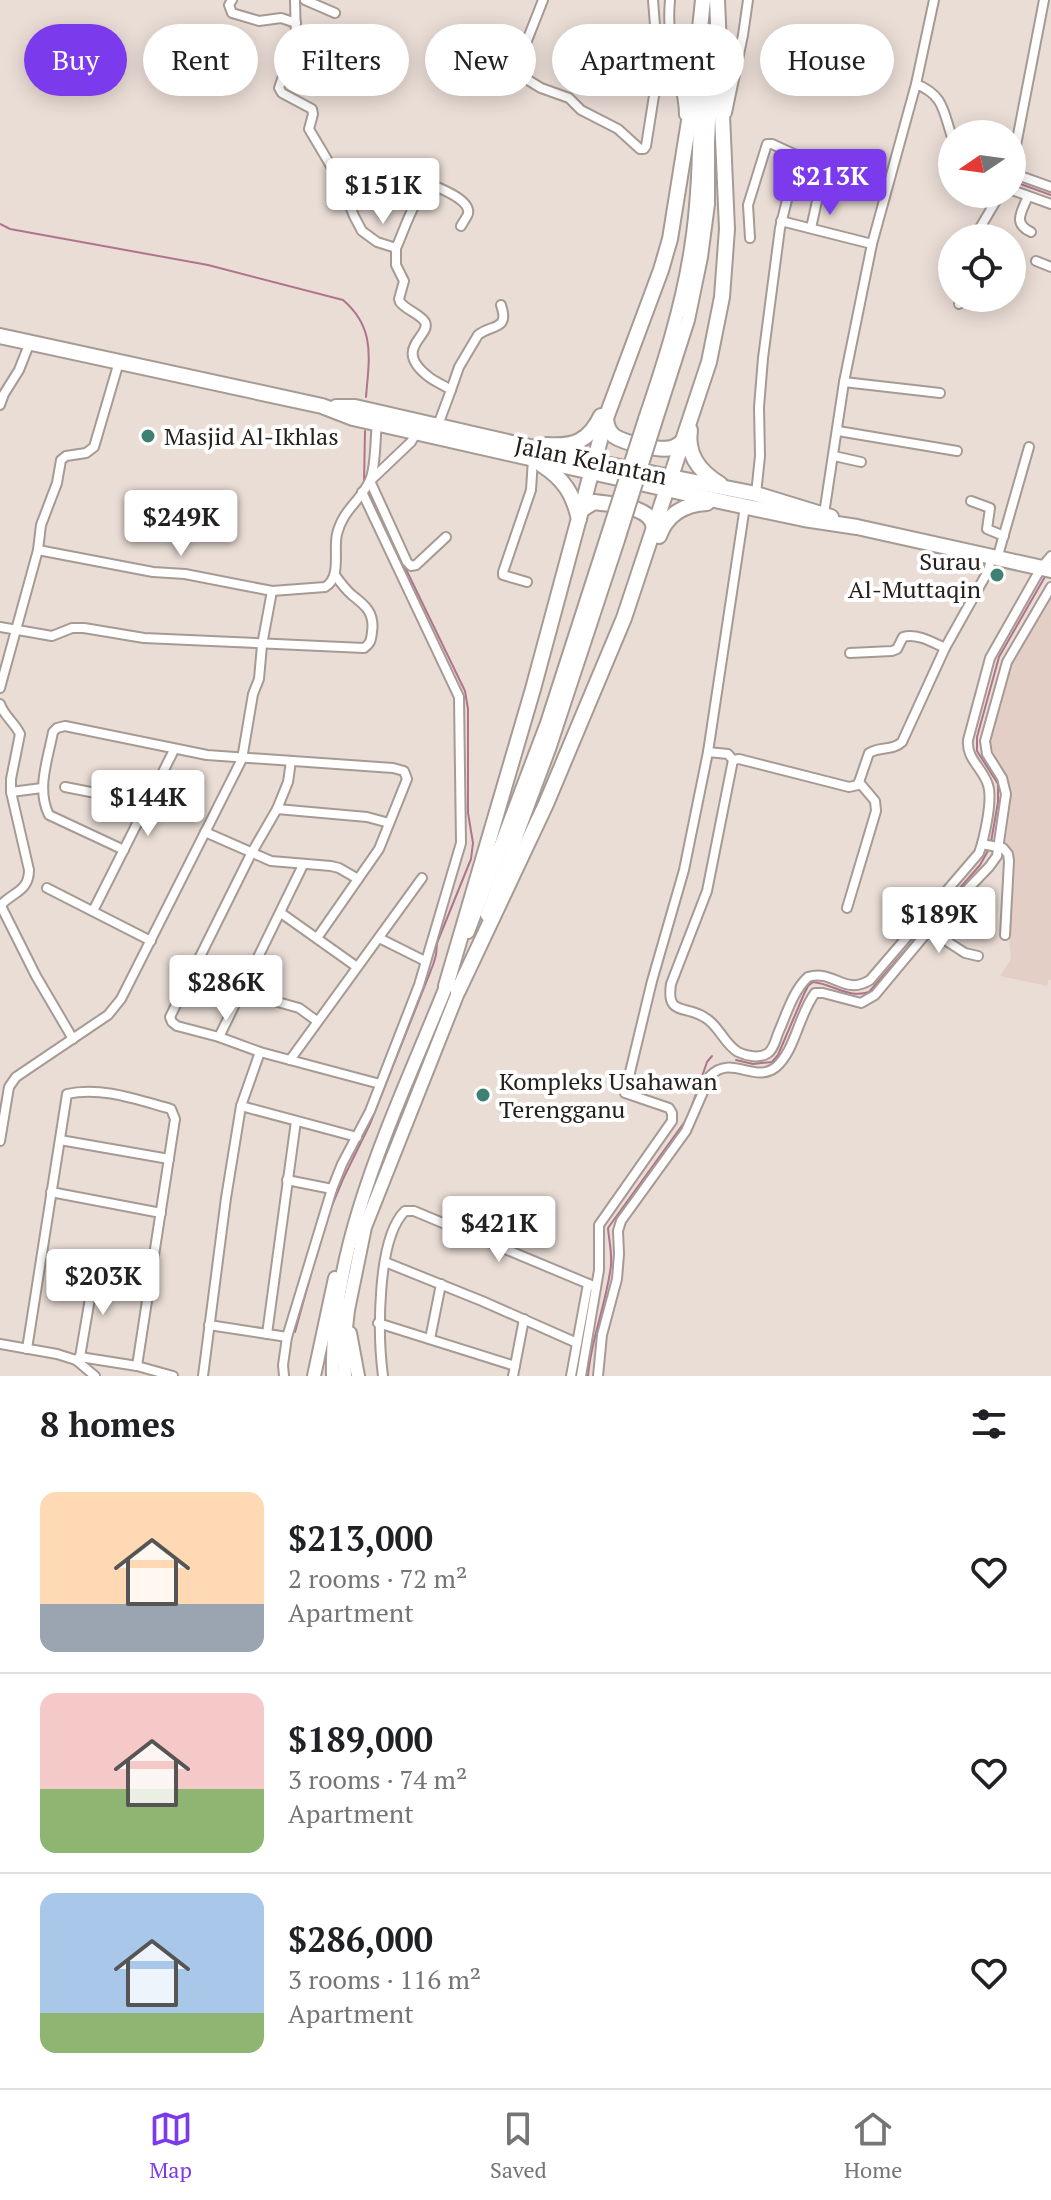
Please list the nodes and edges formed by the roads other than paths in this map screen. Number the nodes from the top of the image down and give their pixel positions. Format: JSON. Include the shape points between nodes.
{"nodes":[{"id":1,"x":232,"y":0,"type":"edge"},
{"id":2,"x":295,"y":0,"type":"edge"},
{"id":3,"x":305,"y":0,"type":"edge"},
{"id":4,"x":543,"y":0,"type":"edge"},
{"id":5,"x":653,"y":0,"type":"edge"},
{"id":6,"x":670,"y":0,"type":"edge"},
{"id":7,"x":703,"y":0,"type":"edge"},
{"id":8,"x":716,"y":0,"type":"edge"},
{"id":9,"x":748,"y":0,"type":"edge"},
{"id":10,"x":934,"y":0,"type":"edge"},
{"id":11,"x":1044,"y":0,"type":"edge"},
{"id":12,"x":335,"y":13,"type":"dead end"},
{"id":13,"x":296,"y":23,"type":"junction"},
{"id":14,"x":916,"y":84,"type":"junction"},
{"id":15,"x":946,"y":120,"type":"edge"},
{"id":16,"x":1021,"y":120,"type":"edge"},
{"id":17,"x":686,"y":144,"type":"junction"},
{"id":18,"x":798,"y":156,"type":"junction"},
{"id":19,"x":825,"y":165,"type":"junction"},
{"id":20,"x":1026,"y":178,"type":"edge"},
{"id":21,"x":726,"y":183,"type":"junction"},
{"id":22,"x":887,"y":184,"type":"junction"},
{"id":23,"x":1051,"y":187,"type":"edge"},
{"id":24,"x":1028,"y":196,"type":"joint"},
{"id":25,"x":1051,"y":204,"type":"edge"},
{"id":26,"x":781,"y":221,"type":"junction"},
{"id":27,"x":461,"y":226,"type":"dead end"},
{"id":28,"x":811,"y":228,"type":"junction"},
{"id":29,"x":1031,"y":232,"type":"dead end"},
{"id":30,"x":750,"y":238,"type":"dead end"},
{"id":31,"x":872,"y":244,"type":"junction"},
{"id":32,"x":396,"y":248,"type":"junction"},
{"id":33,"x":1036,"y":261,"type":"dead end"},
{"id":34,"x":1051,"y":267,"type":"edge"},
{"id":35,"x":501,"y":305,"type":"dead end"},
{"id":36,"x":0,"y":336,"type":"edge"},
{"id":37,"x":30,"y":342,"type":"junction"},
{"id":38,"x":119,"y":362,"type":"junction"},
{"id":39,"x":844,"y":382,"type":"junction"},
{"id":40,"x":451,"y":390,"type":"junction"},
{"id":41,"x":614,"y":393,"type":"junction"},
{"id":42,"x":940,"y":393,"type":"dead end"},
{"id":43,"x":697,"y":399,"type":"junction"},
{"id":44,"x":0,"y":405,"type":"edge"},
{"id":45,"x":322,"y":406,"type":"junction"},
{"id":46,"x":606,"y":418,"type":"junction"},
{"id":47,"x":650,"y":421,"type":"junction"},
{"id":48,"x":377,"y":423,"type":"junction"},
{"id":49,"x":438,"y":425,"type":"junction"},
{"id":50,"x":838,"y":431,"type":"junction"},
{"id":51,"x":417,"y":432,"type":"junction"},
{"id":52,"x":682,"y":442,"type":"junction"},
{"id":53,"x":515,"y":443,"type":"junction"},
{"id":54,"x":1029,"y":447,"type":"dead end"},
{"id":55,"x":957,"y":451,"type":"dead end"},
{"id":56,"x":834,"y":456,"type":"junction"},
{"id":57,"x":533,"y":459,"type":"junction"},
{"id":58,"x":861,"y":462,"type":"dead end"},
{"id":59,"x":594,"y":467,"type":"junction"},
{"id":60,"x":370,"y":481,"type":"junction"},
{"id":61,"x":668,"y":483,"type":"junction"},
{"id":62,"x":362,"y":492,"type":"junction"},
{"id":63,"x":749,"y":497,"type":"junction"},
{"id":64,"x":971,"y":501,"type":"dead end"},
{"id":65,"x":724,"y":502,"type":"junction"},
{"id":66,"x":824,"y":514,"type":"junction"},
{"id":67,"x":580,"y":515,"type":"junction"},
{"id":68,"x":857,"y":527,"type":"junction"},
{"id":69,"x":654,"y":532,"type":"junction"},
{"id":70,"x":1004,"y":536,"type":"junction"},
{"id":71,"x":446,"y":537,"type":"dead end"},
{"id":72,"x":38,"y":550,"type":"junction"},
{"id":73,"x":994,"y":558,"type":"junction"},
{"id":74,"x":1047,"y":566,"type":"edge"},
{"id":75,"x":335,"y":575,"type":"junction"},
{"id":76,"x":527,"y":582,"type":"dead end"},
{"id":77,"x":1051,"y":587,"type":"edge"},
{"id":78,"x":635,"y":590,"type":"junction"},
{"id":79,"x":272,"y":591,"type":"junction"},
{"id":80,"x":0,"y":627,"type":"edge"},
{"id":81,"x":16,"y":631,"type":"junction"},
{"id":82,"x":262,"y":645,"type":"junction"},
{"id":83,"x":945,"y":648,"type":"junction"},
{"id":84,"x":850,"y":653,"type":"dead end"},
{"id":85,"x":0,"y":688,"type":"edge"},
{"id":86,"x":0,"y":704,"type":"edge"},
{"id":87,"x":174,"y":750,"type":"junction"},
{"id":88,"x":710,"y":752,"type":"junction"},
{"id":89,"x":730,"y":757,"type":"junction"},
{"id":90,"x":242,"y":759,"type":"junction"},
{"id":91,"x":291,"y":761,"type":"junction"},
{"id":92,"x":859,"y":782,"type":"junction"},
{"id":93,"x":0,"y":787,"type":"edge"},
{"id":94,"x":65,"y":787,"type":"dead end"},
{"id":95,"x":11,"y":788,"type":"junction"},
{"id":96,"x":42,"y":788,"type":"junction"},
{"id":97,"x":147,"y":803,"type":"junction"},
{"id":98,"x":277,"y":809,"type":"junction"},
{"id":99,"x":389,"y":823,"type":"junction"},
{"id":100,"x":205,"y":832,"type":"junction"},
{"id":101,"x":991,"y":845,"type":"junction"},
{"id":102,"x":124,"y":850,"type":"junction"},
{"id":103,"x":251,"y":854,"type":"junction"},
{"id":104,"x":303,"y":865,"type":"junction"},
{"id":105,"x":422,"y":878,"type":"dead end"},
{"id":106,"x":358,"y":879,"type":"junction"},
{"id":107,"x":47,"y":888,"type":"dead end"},
{"id":108,"x":0,"y":906,"type":"edge"},
{"id":109,"x":847,"y":908,"type":"dead end"},
{"id":110,"x":93,"y":911,"type":"junction"},
{"id":111,"x":281,"y":913,"type":"junction"},
{"id":112,"x":944,"y":914,"type":"junction"},
{"id":113,"x":1005,"y":935,"type":"dead end"},
{"id":114,"x":317,"y":938,"type":"junction"},
{"id":115,"x":379,"y":938,"type":"junction"},
{"id":116,"x":151,"y":941,"type":"junction"},
{"id":117,"x":978,"y":956,"type":"dead end"},
{"id":118,"x":425,"y":961,"type":"junction"},
{"id":119,"x":357,"y":967,"type":"junction"},
{"id":120,"x":452,"y":988,"type":"junction"},
{"id":121,"x":242,"y":992,"type":"junction"},
{"id":122,"x":317,"y":1021,"type":"junction"},
{"id":123,"x":219,"y":1037,"type":"junction"},
{"id":124,"x":73,"y":1039,"type":"junction"},
{"id":125,"x":730,"y":1045,"type":"junction"},
{"id":126,"x":260,"y":1052,"type":"junction"},
{"id":127,"x":290,"y":1060,"type":"junction"},
{"id":128,"x":727,"y":1066,"type":"junction"},
{"id":129,"x":380,"y":1084,"type":"junction"},
{"id":130,"x":241,"y":1106,"type":"junction"},
{"id":131,"x":672,"y":1113,"type":"junction"},
{"id":132,"x":692,"y":1119,"type":"junction"},
{"id":133,"x":296,"y":1121,"type":"junction"},
{"id":134,"x":357,"y":1137,"type":"junction"},
{"id":135,"x":60,"y":1140,"type":"junction"},
{"id":136,"x":0,"y":1141,"type":"edge"},
{"id":137,"x":169,"y":1159,"type":"junction"},
{"id":138,"x":287,"y":1180,"type":"junction"},
{"id":139,"x":332,"y":1189,"type":"junction"},
{"id":140,"x":51,"y":1192,"type":"junction"},
{"id":141,"x":360,"y":1205,"type":"junction"},
{"id":142,"x":161,"y":1213,"type":"junction"},
{"id":143,"x":97,"y":1257,"type":"dead end"},
{"id":144,"x":385,"y":1262,"type":"junction"},
{"id":145,"x":441,"y":1284,"type":"junction"},
{"id":146,"x":592,"y":1286,"type":"junction"},
{"id":147,"x":348,"y":1310,"type":"junction"},
{"id":148,"x":524,"y":1319,"type":"junction"},
{"id":149,"x":378,"y":1323,"type":"junction"},
{"id":150,"x":209,"y":1325,"type":"junction"},
{"id":151,"x":267,"y":1334,"type":"junction"},
{"id":152,"x":287,"y":1337,"type":"junction"},
{"id":153,"x":430,"y":1339,"type":"junction"},
{"id":154,"x":577,"y":1343,"type":"junction"},
{"id":155,"x":0,"y":1344,"type":"edge"},
{"id":156,"x":27,"y":1349,"type":"junction"},
{"id":157,"x":78,"y":1358,"type":"junction"},
{"id":158,"x":137,"y":1366,"type":"junction"},
{"id":159,"x":515,"y":1366,"type":"junction"},
{"id":160,"x":95,"y":1376,"type":"edge"},
{"id":161,"x":173,"y":1376,"type":"edge"},
{"id":162,"x":203,"y":1376,"type":"edge"},
{"id":163,"x":284,"y":1376,"type":"edge"},
{"id":164,"x":314,"y":1376,"type":"edge"},
{"id":165,"x":333,"y":1376,"type":"edge"},
{"id":166,"x":345,"y":1376,"type":"edge"},
{"id":167,"x":358,"y":1376,"type":"edge"},
{"id":168,"x":383,"y":1376,"type":"edge"},
{"id":169,"x":513,"y":1376,"type":"edge"},
{"id":170,"x":571,"y":1376,"type":"edge"},
{"id":171,"x":581,"y":1376,"type":"edge"},
{"id":172,"x":598,"y":1376,"type":"edge"}],
"edges":[{"from":1,"to":13,"type":"street","via":[[232,13]]},
{"from":2,"to":13,"type":"street"},
{"from":3,"to":12,"type":"street"},
{"from":4,"to":5,"type":"street","via":[[518,74],[569,98],[640,149],[646,146],[656,83]]},
{"from":6,"to":17,"type":"street"},
{"from":7,"to":17,"type":"highway"},
{"from":7,"to":47,"type":"main road","via":[[691,248]]},
{"from":8,"to":21,"type":"highway"},
{"from":8,"to":47,"type":"main road","via":[[701,257],[688,320]]},
{"from":9,"to":21,"type":"street","via":[[727,112]]},
{"from":10,"to":14,"type":"street"},
{"from":11,"to":16,"type":"street"},
{"from":13,"to":32,"type":"street","via":[[296,39],[279,88],[312,109],[309,129],[362,231]]},
{"from":14,"to":15,"type":"street","via":[[932,90]]},
{"from":14,"to":22,"type":"street"},
{"from":17,"to":41,"type":"highway","via":[[665,254]]},
{"from":18,"to":19,"type":"street"},
{"from":18,"to":26,"type":"street"},
{"from":18,"to":30,"type":"street","via":[[770,143],[765,146],[748,205]]},
{"from":19,"to":22,"type":"street"},
{"from":19,"to":28,"type":"street"},
{"from":20,"to":23,"type":"street"},
{"from":21,"to":43,"type":"highway","via":[[722,297]]},
{"from":22,"to":31,"type":"street"},
{"from":24,"to":25,"type":"street"},
{"from":24,"to":29,"type":"street","via":[[1020,224]]},
{"from":26,"to":28,"type":"street"},
{"from":26,"to":63,"type":"street","via":[[760,382],[760,456]]},
{"from":27,"to":32,"type":"street","via":[[468,214],[465,203],[429,185],[418,197]]},
{"from":28,"to":31,"type":"street"},
{"from":31,"to":39,"type":"street"},
{"from":32,"to":40,"type":"street","via":[[396,265],[404,281],[400,302],[426,325],[414,344],[416,364]]},
{"from":33,"to":34,"type":"street"},
{"from":35,"to":40,"type":"street","via":[[501,323],[478,335]]},
{"from":36,"to":37,"type":"highway","name":"Jalan Kelantan"},
{"from":37,"to":38,"type":"highway","name":"Jalan Kelantan"},
{"from":37,"to":44,"type":"street"},
{"from":38,"to":45,"type":"highway","name":"Jalan Kelantan"},
{"from":38,"to":72,"type":"street","via":[[94,447],[61,460]]},
{"from":39,"to":42,"type":"street"},
{"from":39,"to":50,"type":"street"},
{"from":40,"to":49,"type":"street"},
{"from":41,"to":46,"type":"highway"},
{"from":41,"to":53,"type":"highway","via":[[590,435],[576,443]]},
{"from":43,"to":52,"type":"highway"},
{"from":43,"to":63,"type":"highway","via":[[688,442],[693,458],[719,484]]},
{"from":45,"to":48,"type":"highway","name":"Jalan Kelantan"},
{"from":45,"to":49,"type":"highway","name":"Jalan Kelantan","via":[[355,407]]},
{"from":46,"to":52,"type":"highway","via":[[607,428],[622,440],[669,449]]},
{"from":46,"to":59,"type":"highway"},
{"from":47,"to":120,"type":"main road","bridge":true,"via":[[544,763]]},
{"from":48,"to":51,"type":"highway","name":"Jalan Kelantan"},
{"from":48,"to":60,"type":"street"},
{"from":49,"to":53,"type":"highway","name":"Jalan Kelantan"},
{"from":50,"to":55,"type":"street"},
{"from":50,"to":56,"type":"street"},
{"from":51,"to":57,"type":"highway","name":"Jalan Kelantan"},
{"from":51,"to":60,"type":"street"},
{"from":52,"to":61,"type":"highway"},
{"from":53,"to":59,"type":"highway","name":"Jalan Kelantan"},
{"from":54,"to":70,"type":"street"},
{"from":56,"to":58,"type":"street"},
{"from":56,"to":66,"type":"street"},
{"from":57,"to":59,"type":"highway","name":"Jalan Kelantan"},
{"from":57,"to":67,"type":"highway","via":[[561,479]]},
{"from":57,"to":76,"type":"street","via":[[531,490],[503,572]]},
{"from":59,"to":61,"type":"highway","name":"Jalan Kelantan"},
{"from":59,"to":67,"type":"highway"},
{"from":60,"to":62,"type":"street"},
{"from":60,"to":71,"type":"street","via":[[411,566]]},
{"from":61,"to":63,"type":"highway","name":"Jalan Kelantan"},
{"from":61,"to":65,"type":"highway","name":"Jalan Kelantan"},
{"from":61,"to":69,"type":"highway"},
{"from":62,"to":75,"type":"street","via":[[340,521]]},
{"from":62,"to":118,"type":"street","via":[[459,697],[461,843]]},
{"from":63,"to":65,"type":"highway","name":"Jalan Kelantan"},
{"from":63,"to":66,"type":"highway","name":"Jalan Kelantan"},
{"from":63,"to":68,"type":"highway","name":"Jalan Kelantan","via":[[804,519]]},
{"from":63,"to":88,"type":"street"},
{"from":64,"to":70,"type":"street","via":[[990,508],[987,529]]},
{"from":65,"to":78,"type":"highway","via":[[683,507],[667,521]]},
{"from":66,"to":68,"type":"highway","name":"Jalan Kelantan"},
{"from":67,"to":69,"type":"highway","via":[[594,502],[640,511],[653,521]]},
{"from":67,"to":120,"type":"highway"},
{"from":68,"to":73,"type":"highway","name":"Jalan Kelantan"},
{"from":69,"to":78,"type":"highway"},
{"from":70,"to":73,"type":"street"},
{"from":72,"to":79,"type":"street"},
{"from":72,"to":81,"type":"street"},
{"from":73,"to":74,"type":"highway","name":"Jalan Kelantan"},
{"from":73,"to":83,"type":"street"},
{"from":74,"to":101,"type":"street","via":[[990,658],[968,740],[967,749],[988,783]]},
{"from":75,"to":79,"type":"street","via":[[325,587]]},
{"from":75,"to":82,"type":"street","via":[[371,614],[369,645]]},
{"from":77,"to":101,"type":"street","via":[[1007,662],[985,741],[1006,794]]},
{"from":78,"to":120,"type":"highway","via":[[488,931]]},
{"from":79,"to":82,"type":"street"},
{"from":80,"to":81,"type":"street"},
{"from":81,"to":82,"type":"street","via":[[52,636],[84,628],[144,638]]},
{"from":81,"to":85,"type":"street"},
{"from":82,"to":90,"type":"street"},
{"from":83,"to":84,"type":"street","via":[[908,635],[892,651]]},
{"from":83,"to":92,"type":"street","via":[[902,742],[869,753]]},
{"from":86,"to":95,"type":"street","via":[[20,734]]},
{"from":87,"to":90,"type":"street"},
{"from":87,"to":96,"type":"street","via":[[57,728]]},
{"from":87,"to":97,"type":"street"},
{"from":88,"to":89,"type":"street"},
{"from":88,"to":131,"type":"street","via":[[625,1093]]},
{"from":89,"to":92,"type":"street","via":[[849,787]]},
{"from":89,"to":125,"type":"street","via":[[707,891],[669,998],[679,1009],[713,1022]]},
{"from":90,"to":91,"type":"street"},
{"from":90,"to":100,"type":"street"},
{"from":91,"to":98,"type":"street"},
{"from":91,"to":99,"type":"street","via":[[404,771],[407,779]]},
{"from":92,"to":109,"type":"street","via":[[875,801],[876,811]]},
{"from":93,"to":95,"type":"street"},
{"from":94,"to":97,"type":"street"},
{"from":95,"to":96,"type":"street"},
{"from":95,"to":108,"type":"street","via":[[29,881]]},
{"from":96,"to":102,"type":"street","via":[[49,815]]},
{"from":97,"to":102,"type":"street"},
{"from":98,"to":99,"type":"street"},
{"from":98,"to":103,"type":"street"},
{"from":99,"to":106,"type":"street"},
{"from":100,"to":103,"type":"street"},
{"from":100,"to":116,"type":"street"},
{"from":101,"to":112,"type":"street","via":[[997,856]]},
{"from":101,"to":113,"type":"street","via":[[1008,854]]},
{"from":101,"to":125,"type":"street","via":[[870,980],[855,987],[824,975],[808,977],[767,1055],[751,1056]]},
{"from":102,"to":110,"type":"street"},
{"from":103,"to":104,"type":"street"},
{"from":103,"to":123,"type":"street","via":[[170,1017],[177,1026]]},
{"from":104,"to":106,"type":"street","via":[[339,868]]},
{"from":104,"to":111,"type":"street"},
{"from":105,"to":115,"type":"street"},
{"from":106,"to":114,"type":"street"},
{"from":107,"to":110,"type":"street"},
{"from":108,"to":124,"type":"street"},
{"from":110,"to":116,"type":"street"},
{"from":111,"to":114,"type":"street"},
{"from":111,"to":121,"type":"street"},
{"from":112,"to":117,"type":"street","via":[[948,942]]},
{"from":112,"to":128,"type":"street","via":[[867,1002],[815,993],[776,1067],[758,1072]]},
{"from":114,"to":119,"type":"street"},
{"from":115,"to":118,"type":"street"},
{"from":115,"to":119,"type":"street"},
{"from":116,"to":124,"type":"street","via":[[121,999]]},
{"from":118,"to":129,"type":"street"},
{"from":119,"to":122,"type":"street"},
{"from":120,"to":141,"type":"main road"},
{"from":120,"to":147,"type":"main road","via":[[365,1227]]},
{"from":121,"to":122,"type":"street","via":[[299,1008]]},
{"from":121,"to":123,"type":"street"},
{"from":122,"to":127,"type":"street"},
{"from":123,"to":126,"type":"street"},
{"from":124,"to":136,"type":"street","via":[[16,1077],[9,1087]]},
{"from":125,"to":128,"type":"street"},
{"from":126,"to":127,"type":"street"},
{"from":126,"to":130,"type":"street"},
{"from":127,"to":129,"type":"street"},
{"from":128,"to":132,"type":"street","via":[[710,1076]]},
{"from":129,"to":134,"type":"street"},
{"from":130,"to":133,"type":"street"},
{"from":130,"to":150,"type":"street"},
{"from":131,"to":132,"type":"street"},
{"from":131,"to":146,"type":"street","via":[[669,1126],[599,1225],[600,1258]]},
{"from":132,"to":172,"type":"street","via":[[621,1221],[617,1279]]},
{"from":133,"to":134,"type":"street"},
{"from":133,"to":138,"type":"street"},
{"from":134,"to":139,"type":"street"},
{"from":135,"to":137,"type":"street"},
{"from":135,"to":137,"type":"street","via":[[67,1094],[83,1090],[120,1095],[171,1109],[175,1119]]},
{"from":135,"to":140,"type":"street"},
{"from":137,"to":142,"type":"street"},
{"from":138,"to":139,"type":"street"},
{"from":138,"to":151,"type":"street"},
{"from":139,"to":152,"type":"street"},
{"from":140,"to":142,"type":"street"},
{"from":140,"to":156,"type":"street"},
{"from":141,"to":164,"type":"main road","via":[[335,1279]]},
{"from":141,"to":165,"type":"main road","via":[[336,1316]]},
{"from":142,"to":158,"type":"street"},
{"from":143,"to":157,"type":"street"},
{"from":144,"to":145,"type":"street"},
{"from":144,"to":146,"type":"street","via":[[391,1233],[409,1210]]},
{"from":144,"to":149,"type":"street"},
{"from":145,"to":148,"type":"street"},
{"from":145,"to":153,"type":"street"},
{"from":146,"to":154,"type":"street"},
{"from":146,"to":171,"type":"street"},
{"from":147,"to":166,"type":"main road"},
{"from":147,"to":167,"type":"main road"},
{"from":148,"to":154,"type":"street"},
{"from":148,"to":159,"type":"street"},
{"from":149,"to":153,"type":"street"},
{"from":149,"to":168,"type":"street"},
{"from":150,"to":151,"type":"street"},
{"from":150,"to":162,"type":"street"},
{"from":151,"to":152,"type":"street"},
{"from":152,"to":163,"type":"street"},
{"from":153,"to":159,"type":"street"},
{"from":154,"to":170,"type":"street"},
{"from":155,"to":156,"type":"street"},
{"from":156,"to":157,"type":"street"},
{"from":157,"to":158,"type":"street"},
{"from":157,"to":160,"type":"street"},
{"from":158,"to":161,"type":"street"},
{"from":159,"to":169,"type":"street"}]}
